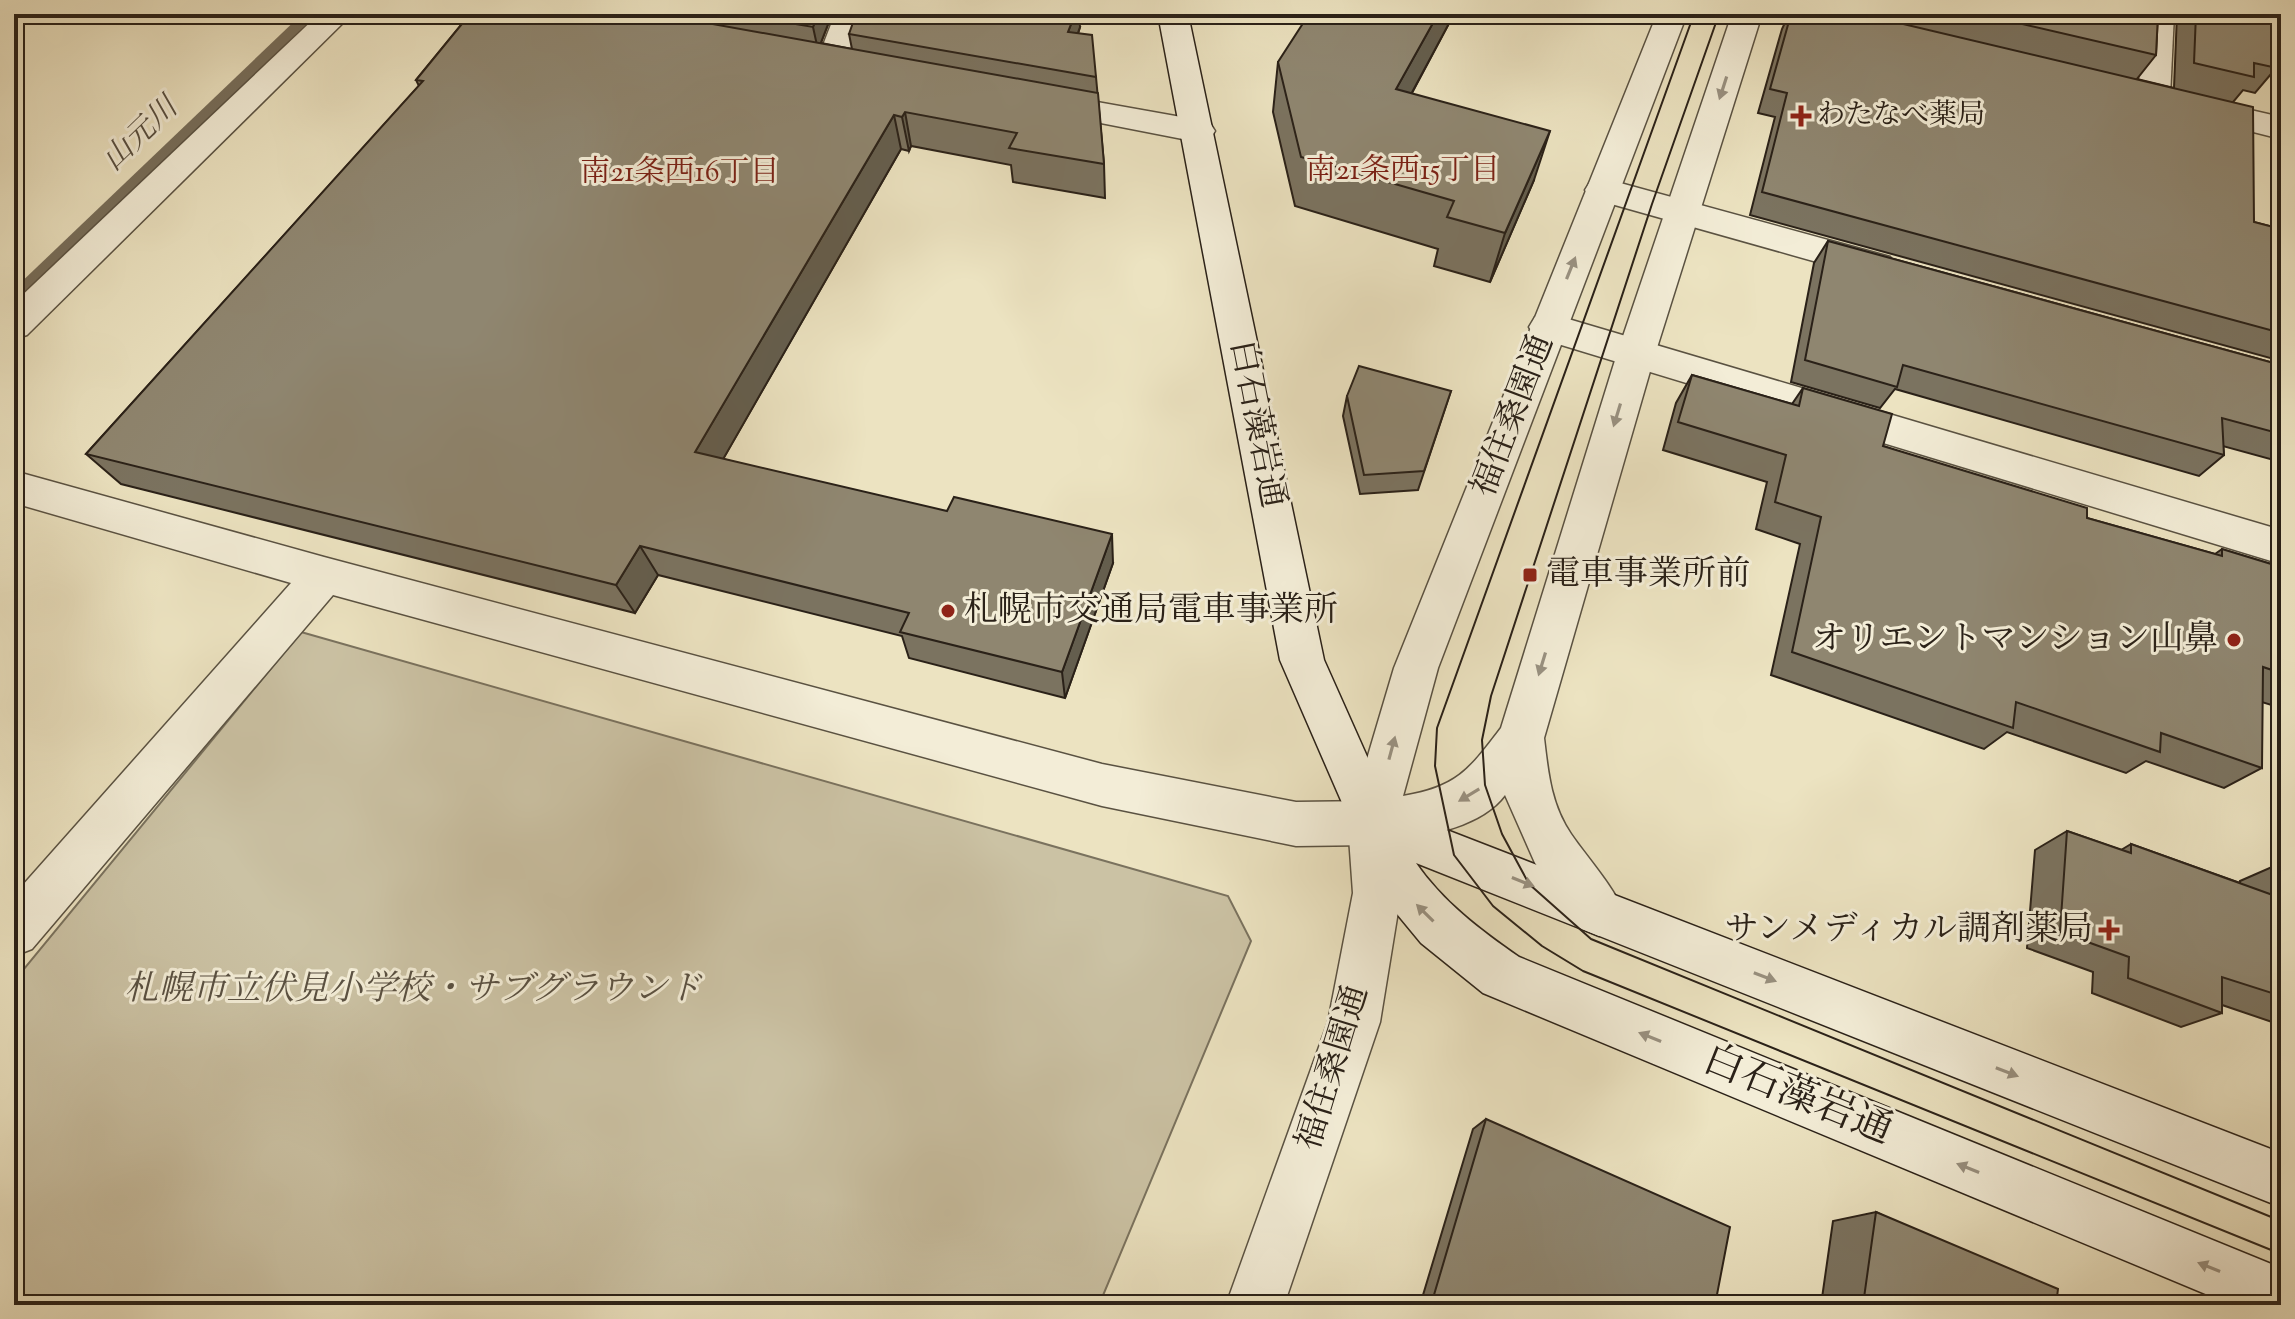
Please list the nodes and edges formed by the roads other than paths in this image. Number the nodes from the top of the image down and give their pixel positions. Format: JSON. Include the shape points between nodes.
{"nodes":[{"id":1,"x":337,"y":14,"type":"edge"},
{"id":2,"x":850,"y":14,"type":"edge"},
{"id":3,"x":1173,"y":14,"type":"edge"},
{"id":4,"x":1672,"y":14,"type":"edge"},
{"id":5,"x":1747,"y":14,"type":"edge"},
{"id":6,"x":2159,"y":14,"type":"edge"},
{"id":7,"x":832,"y":66,"type":"edge"},
{"id":8,"x":1017,"y":98,"type":"edge"},
{"id":9,"x":2281,"y":128,"type":"edge"},
{"id":10,"x":1198,"y":131,"type":"junction"},
{"id":11,"x":1602,"y":190,"type":"junction"},
{"id":12,"x":1682,"y":213,"type":"junction"},
{"id":13,"x":1913,"y":275,"type":"edge"},
{"id":14,"x":14,"y":325,"type":"edge"},
{"id":15,"x":1548,"y":327,"type":"junction"},
{"id":16,"x":1636,"y":354,"type":"junction"},
{"id":17,"x":14,"y":487,"type":"edge"},
{"id":18,"x":2281,"y":547,"type":"edge"},
{"id":19,"x":324,"y":575,"type":"junction"},
{"id":20,"x":1521,"y":738,"type":"junction"},
{"id":21,"x":1372,"y":823,"type":"junction"},
{"id":22,"x":1599,"y":912,"type":"junction"},
{"id":23,"x":14,"y":932,"type":"edge"},
{"id":24,"x":2281,"y":1180,"type":"edge"},
{"id":25,"x":2281,"y":1297,"type":"edge"},
{"id":26,"x":1255,"y":1305,"type":"edge"}],
"edges":[{"from":1,"to":14,"type":"street"},
{"from":2,"to":7,"type":"street"},
{"from":3,"to":10,"type":"street","name":"白石藻岩通"},
{"from":4,"to":11,"type":"street","name":"福住桑園通"},
{"from":5,"to":12,"type":"street","one_way":true},
{"from":6,"to":9,"type":"street","via":[[2139,94]]},
{"from":8,"to":10,"type":"street"},
{"from":10,"to":21,"type":"street","name":"白石藻岩通","via":[[1302,660]]},
{"from":11,"to":12,"type":"street"},
{"from":15,"to":11,"type":"street","name":"福住桑園通","one_way":true},
{"from":12,"to":13,"type":"street"},
{"from":12,"to":16,"type":"street"},
{"from":15,"to":16,"type":"street"},
{"from":21,"to":15,"type":"street","name":"福住桑園通","one_way":true,"via":[[1416,668]]},
{"from":16,"to":18,"type":"street"},
{"from":16,"to":20,"type":"street","one_way":true},
{"from":17,"to":19,"type":"street"},
{"from":19,"to":21,"type":"street","via":[[1102,785],[1296,824]]},
{"from":19,"to":23,"type":"street"},
{"from":20,"to":21,"type":"street","one_way":true,"via":[[1485,785],[1443,811]]},
{"from":20,"to":22,"type":"street","via":[[1528,793],[1552,847]]},
{"from":21,"to":22,"type":"street","one_way":true},
{"from":25,"to":21,"type":"street","name":"白石藻岩通","one_way":true,"via":[[1501,975],[1420,910],[1400,885]]},
{"from":21,"to":26,"type":"street","name":"福住桑園通","via":[[1377,893],[1354,1022]]},
{"from":22,"to":24,"type":"street","one_way":true}]}
